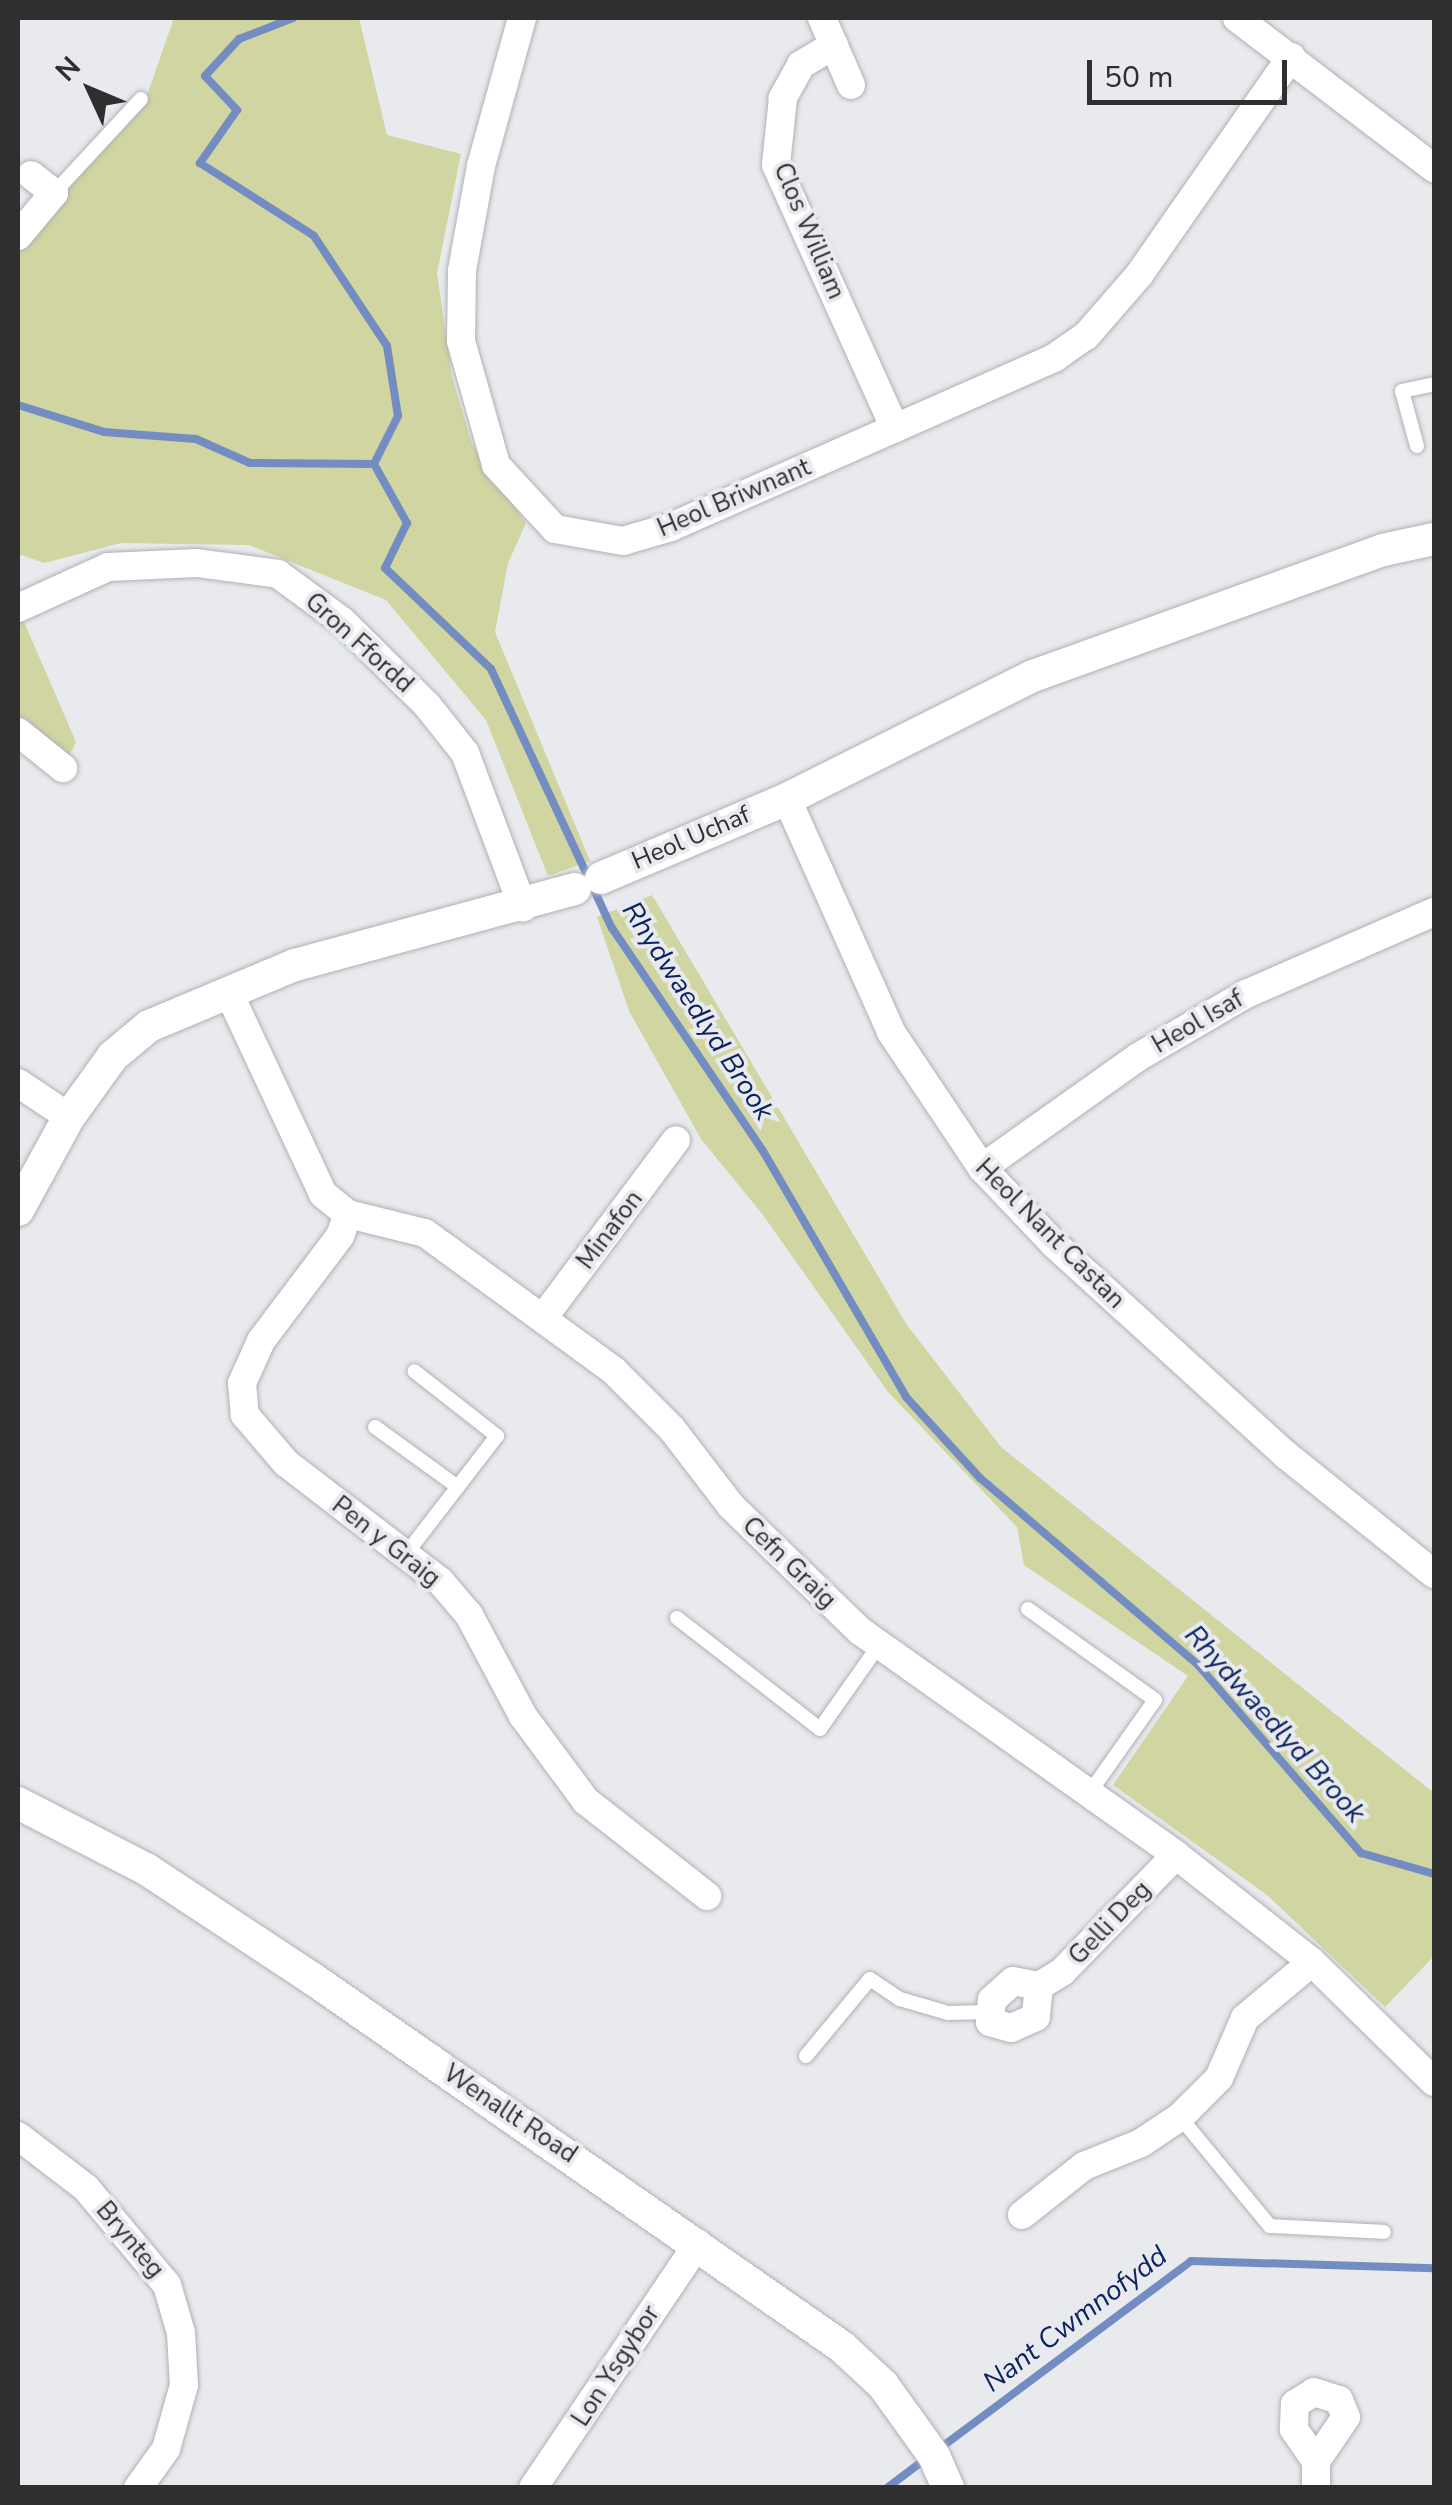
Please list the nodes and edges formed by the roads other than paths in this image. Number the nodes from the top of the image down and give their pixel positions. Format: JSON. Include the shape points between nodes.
{"nodes":[{"id":1,"x":522,"y":18,"type":"edge"},
{"id":2,"x":822,"y":18,"type":"edge"},
{"id":3,"x":1237,"y":18,"type":"edge"},
{"id":4,"x":834,"y":45,"type":"junction"},
{"id":5,"x":1292,"y":57,"type":"junction"},
{"id":6,"x":852,"y":85,"type":"dead end"},
{"id":7,"x":141,"y":99,"type":"dead end"},
{"id":8,"x":1434,"y":168,"type":"edge"},
{"id":9,"x":31,"y":175,"type":"dead end"},
{"id":10,"x":54,"y":193,"type":"junction"},
{"id":11,"x":18,"y":236,"type":"edge"},
{"id":12,"x":1434,"y":384,"type":"edge"},
{"id":13,"x":895,"y":428,"type":"junction"},
{"id":14,"x":1416,"y":446,"type":"dead end"},
{"id":15,"x":1434,"y":539,"type":"edge"},
{"id":16,"x":18,"y":608,"type":"edge"},
{"id":17,"x":18,"y":732,"type":"edge"},
{"id":18,"x":63,"y":768,"type":"dead end"},
{"id":19,"x":786,"y":799,"type":"junction"},
{"id":20,"x":523,"y":907,"type":"junction"},
{"id":21,"x":1434,"y":912,"type":"edge"},
{"id":22,"x":228,"y":991,"type":"junction"},
{"id":23,"x":18,"y":1083,"type":"edge"},
{"id":24,"x":68,"y":1117,"type":"junction"},
{"id":25,"x":676,"y":1140,"type":"dead end"},
{"id":26,"x":982,"y":1168,"type":"junction"},
{"id":27,"x":18,"y":1210,"type":"edge"},
{"id":28,"x":348,"y":1214,"type":"junction"},
{"id":29,"x":543,"y":1318,"type":"junction"},
{"id":30,"x":414,"y":1371,"type":"dead end"},
{"id":31,"x":376,"y":1427,"type":"dead end"},
{"id":32,"x":458,"y":1487,"type":"junction"},
{"id":33,"x":406,"y":1554,"type":"junction"},
{"id":34,"x":1434,"y":1574,"type":"edge"},
{"id":35,"x":1028,"y":1609,"type":"dead end"},
{"id":36,"x":677,"y":1618,"type":"dead end"},
{"id":37,"x":880,"y":1645,"type":"junction"},
{"id":38,"x":1090,"y":1792,"type":"junction"},
{"id":39,"x":18,"y":1803,"type":"edge"},
{"id":40,"x":1176,"y":1855,"type":"junction"},
{"id":41,"x":708,"y":1896,"type":"dead end"},
{"id":42,"x":1312,"y":1962,"type":"junction"},
{"id":43,"x":989,"y":2012,"type":"joint"},
{"id":44,"x":806,"y":2056,"type":"dead end"},
{"id":45,"x":1434,"y":2082,"type":"edge"},
{"id":46,"x":1180,"y":2117,"type":"junction"},
{"id":47,"x":18,"y":2136,"type":"edge"},
{"id":48,"x":1022,"y":2215,"type":"dead end"},
{"id":49,"x":1384,"y":2232,"type":"dead end"},
{"id":50,"x":698,"y":2243,"type":"junction"},
{"id":51,"x":138,"y":2488,"type":"edge"},
{"id":52,"x":533,"y":2488,"type":"edge"},
{"id":53,"x":948,"y":2488,"type":"edge"}],
"edges":[{"from":1,"to":13,"type":"street","name":"Heol Briwnant","via":[[482,166],[462,272],[461,341],[496,465],[540,516],[554,529],[624,541],[671,528]]},
{"from":2,"to":4,"type":"street"},
{"from":3,"to":5,"type":"street"},
{"from":4,"to":6,"type":"street"},
{"from":4,"to":13,"type":"street","name":"Clos William","via":[[801,64],[783,98],[776,165]]},
{"from":5,"to":8,"type":"street"},
{"from":5,"to":13,"type":"street","name":"Heol Briwnant","via":[[1139,276],[1086,336],[1054,358]]},
{"from":7,"to":10,"type":"lane"},
{"from":9,"to":10,"type":"street"},
{"from":10,"to":11,"type":"street"},
{"from":12,"to":14,"type":"lane","via":[[1402,391]]},
{"from":15,"to":19,"type":"street","name":"Heol Uchaf","via":[[1345,562],[1032,676]]},
{"from":16,"to":20,"type":"street","name":"Gron Ffordd","via":[[108,567],[197,563],[278,574],[342,621],[427,705],[464,753]]},
{"from":17,"to":18,"type":"street"},
{"from":19,"to":20,"type":"street","name":"Heol Uchaf"},
{"from":19,"to":26,"type":"street","name":"Heol Nant Castan","via":[[891,1032]]},
{"from":20,"to":22,"type":"street","name":"Heol Uchaf","via":[[295,965]]},
{"from":21,"to":26,"type":"street","name":"Heol Isaf","via":[[1246,994],[1138,1057]]},
{"from":22,"to":24,"type":"street","name":"Heol Uchaf","via":[[149,1026],[113,1056]]},
{"from":22,"to":28,"type":"street","via":[[298,1150],[323,1194]]},
{"from":23,"to":24,"type":"street"},
{"from":24,"to":27,"type":"street","name":"Heol Uchaf"},
{"from":25,"to":29,"type":"street","name":"Minafon"},
{"from":26,"to":34,"type":"street","name":"Heol Nant Castan","via":[[1054,1244],[1286,1455]]},
{"from":28,"to":29,"type":"street","name":"Cefn Graig","via":[[426,1233]]},
{"from":28,"to":33,"type":"street","name":"Pen y Graig","via":[[340,1236],[261,1341],[242,1383],[245,1415],[286,1463]]},
{"from":29,"to":37,"type":"street","name":"Cefn Graig","via":[[614,1370],[801,1579]]},
{"from":30,"to":32,"type":"lane","via":[[497,1436]]},
{"from":31,"to":32,"type":"lane"},
{"from":32,"to":33,"type":"lane"},
{"from":33,"to":41,"type":"street","name":"Pen y Graig","via":[[469,1615],[522,1716],[586,1801]]},
{"from":35,"to":38,"type":"lane","via":[[1155,1700]]},
{"from":36,"to":37,"type":"lane","via":[[820,1729]]},
{"from":37,"to":38,"type":"street","name":"Cefn Graig"},
{"from":38,"to":40,"type":"street","name":"Cefn Graig"},
{"from":39,"to":50,"type":"street","name":"Wenallt Road","via":[[146,1869]]},
{"from":40,"to":42,"type":"street","name":"Cefn Graig"},
{"from":40,"to":43,"type":"street","name":"Gelli Deg","via":[[1062,1972],[1039,1986],[1014,1981],[992,2000]]},
{"from":42,"to":45,"type":"street","name":"Cefn Graig"},
{"from":42,"to":46,"type":"street","via":[[1245,2018],[1219,2078]]},
{"from":43,"to":44,"type":"lane","via":[[948,2013],[900,1998],[870,1979]]},
{"from":46,"to":48,"type":"street","via":[[1141,2143],[1084,2166]]},
{"from":46,"to":49,"type":"lane","via":[[1270,2226]]},
{"from":47,"to":51,"type":"street","name":"Brynteg","via":[[86,2188],[167,2285],[181,2333],[184,2384],[166,2449]]},
{"from":50,"to":52,"type":"street","name":"Lon Ysgybor"},
{"from":50,"to":53,"type":"street","name":"Wenallt Road","via":[[842,2347],[882,2385],[934,2456]]}]}
